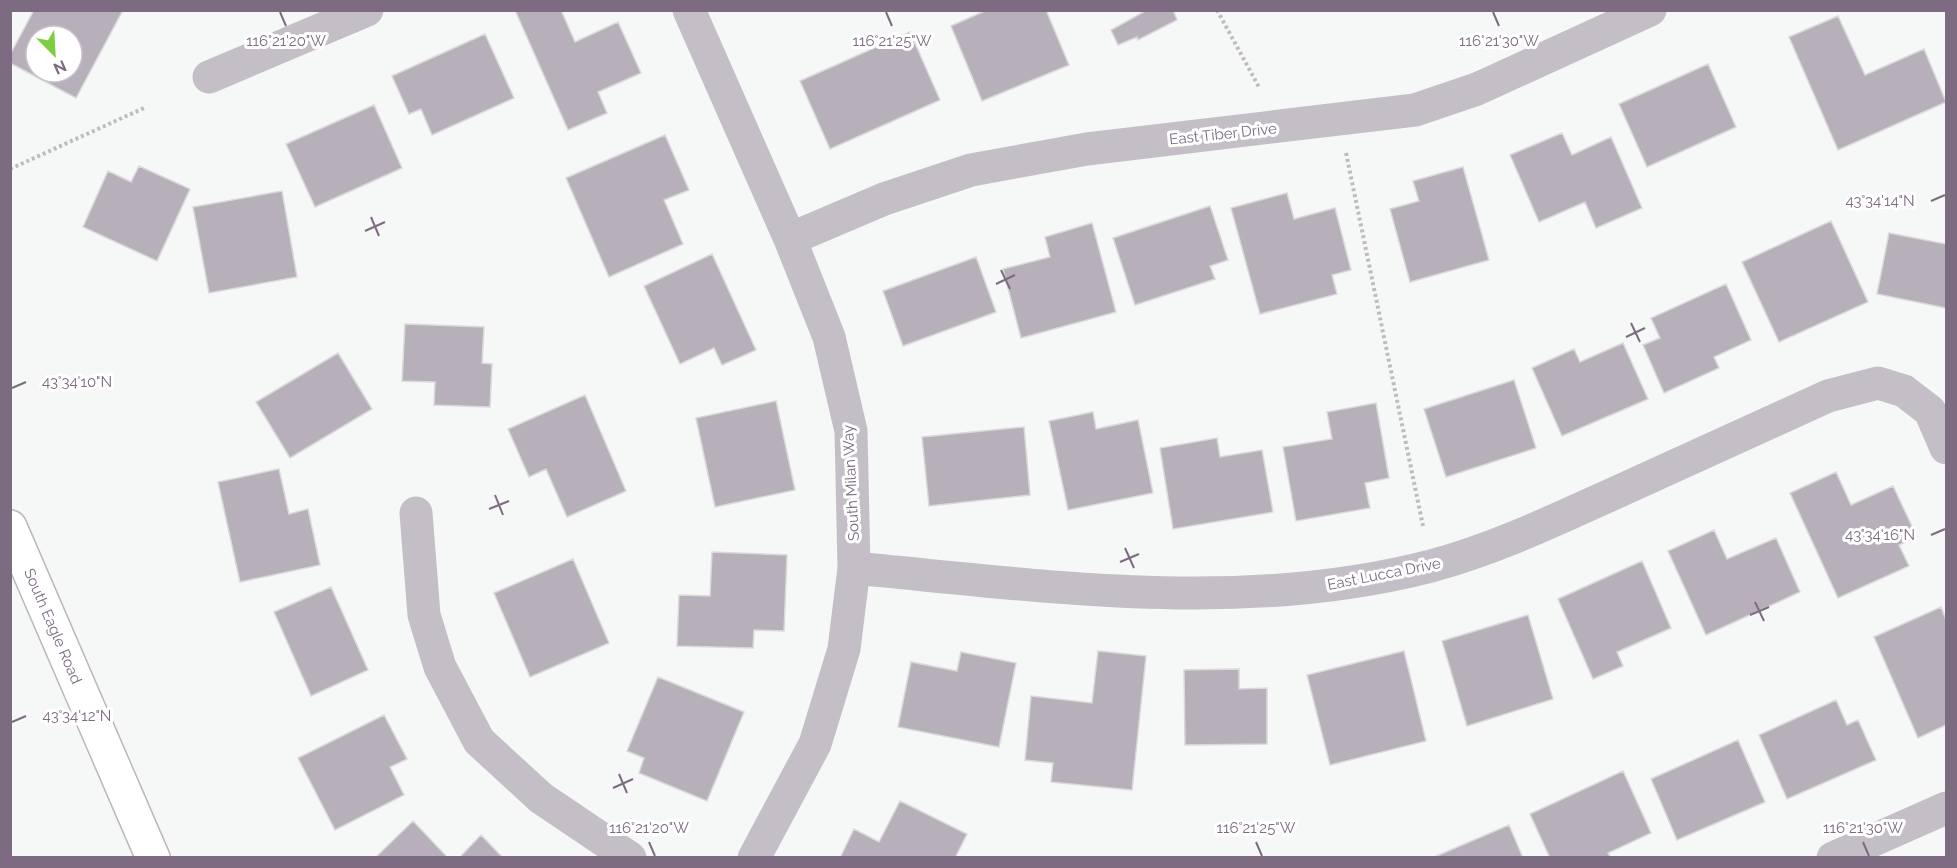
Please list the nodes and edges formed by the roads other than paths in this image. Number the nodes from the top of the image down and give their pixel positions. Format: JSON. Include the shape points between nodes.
{"nodes":[{"id":1,"x":366,"y":10,"type":"edge"},
{"id":2,"x":689,"y":10,"type":"edge"},
{"id":3,"x":1650,"y":10,"type":"edge"},
{"id":4,"x":209,"y":77,"type":"dead end"},
{"id":5,"x":789,"y":239,"type":"junction"},
{"id":6,"x":1947,"y":448,"type":"edge"},
{"id":7,"x":416,"y":513,"type":"dead end"},
{"id":8,"x":10,"y":527,"type":"edge"},
{"id":9,"x":854,"y":568,"type":"junction"},
{"id":10,"x":1947,"y":808,"type":"edge"},
{"id":11,"x":153,"y":858,"type":"edge"},
{"id":12,"x":630,"y":858,"type":"edge"},
{"id":13,"x":754,"y":858,"type":"edge"},
{"id":14,"x":1833,"y":858,"type":"edge"}],
"edges":[{"from":1,"to":4,"type":"street"},
{"from":2,"to":5,"type":"street","name":"South Milan Way"},
{"from":3,"to":5,"type":"street","name":"East Tiber Drive","via":[[1477,89],[1415,110],[1088,149],[971,170],[884,199]]},
{"from":5,"to":9,"type":"street","name":"South Milan Way","via":[[829,337],[851,431]]},
{"from":6,"to":9,"type":"street","name":"East Lucca Drive","via":[[1930,411],[1904,391],[1878,383],[1828,396],[1527,533],[1431,566],[1373,579],[1313,588],[1159,594]]},
{"from":7,"to":12,"type":"street","via":[[423,615],[440,667],[479,741],[541,798]]},
{"from":8,"to":11,"type":"main road","name":"South Eagle Road"},
{"from":9,"to":13,"type":"street","name":"South Milan Way","via":[[844,649],[814,744]]},
{"from":10,"to":14,"type":"street"}]}
